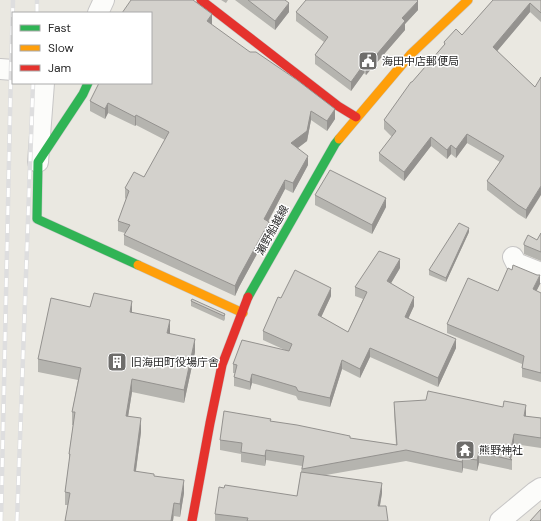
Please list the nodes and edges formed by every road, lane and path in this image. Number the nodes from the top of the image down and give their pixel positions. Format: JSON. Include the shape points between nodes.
{"nodes":[{"id":1,"x":105,"y":0,"type":"edge"},
{"id":2,"x":201,"y":0,"type":"edge"},
{"id":3,"x":468,"y":0,"type":"edge"},
{"id":4,"x":99,"y":12,"type":"edge"},
{"id":5,"x":107,"y":12,"type":"edge"},
{"id":6,"x":0,"y":68,"type":"edge"},
{"id":7,"x":12,"y":70,"type":"edge"},
{"id":8,"x":48,"y":84,"type":"edge"},
{"id":9,"x":88,"y":84,"type":"edge"},
{"id":10,"x":356,"y":117,"type":"junction"},
{"id":11,"x":38,"y":162,"type":"junction"},
{"id":12,"x":514,"y":257,"type":"dead end"},
{"id":13,"x":541,"y":273,"type":"edge"},
{"id":14,"x":242,"y":313,"type":"junction"},
{"id":15,"x":541,"y":488,"type":"edge"},
{"id":16,"x":192,"y":521,"type":"edge"},
{"id":17,"x":500,"y":521,"type":"edge"}],
"edges":[{"from":1,"to":4,"type":"street"},
{"from":1,"to":5,"type":"street"},
{"from":2,"to":10,"type":"main road","via":[[338,106]]},
{"from":3,"to":10,"type":"main road","name":"瀬野船越線","via":[[411,54]]},
{"from":6,"to":7,"type":"street"},
{"from":8,"to":11,"type":"street","via":[[40,126]]},
{"from":9,"to":11,"type":"main road","via":[[84,94]]},
{"from":10,"to":14,"type":"main road","name":"瀬野船越線","via":[[335,144],[319,171],[250,293]]},
{"from":11,"to":14,"type":"main road","via":[[37,219]]},
{"from":12,"to":13,"type":"street","via":[[516,263]]},
{"from":14,"to":16,"type":"main road","name":"瀬野船越線","via":[[222,365]]},
{"from":15,"to":17,"type":"street"}]}
